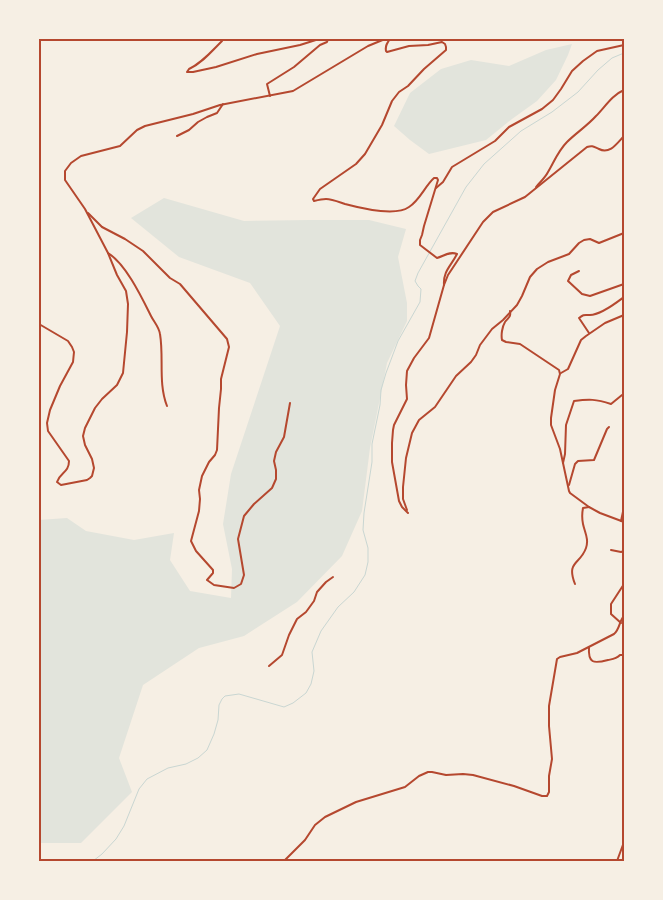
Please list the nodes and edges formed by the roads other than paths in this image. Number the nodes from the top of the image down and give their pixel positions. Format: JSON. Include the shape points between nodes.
{"nodes":[{"id":1,"x":318,"y":39,"type":"edge"},
{"id":2,"x":328,"y":39,"type":"edge"},
{"id":3,"x":385,"y":39,"type":"edge"},
{"id":4,"x":390,"y":39,"type":"edge"},
{"id":5,"x":222,"y":41,"type":"dead end"},
{"id":6,"x":624,"y":45,"type":"edge"},
{"id":7,"x":624,"y":90,"type":"edge"},
{"id":8,"x":270,"y":96,"type":"junction"},
{"id":9,"x":223,"y":104,"type":"junction"},
{"id":10,"x":177,"y":136,"type":"dead end"},
{"id":11,"x":624,"y":136,"type":"edge"},
{"id":12,"x":436,"y":188,"type":"junction"},
{"id":13,"x":535,"y":189,"type":"junction"},
{"id":14,"x":85,"y":209,"type":"junction"},
{"id":15,"x":624,"y":233,"type":"edge"},
{"id":16,"x":108,"y":254,"type":"junction"},
{"id":17,"x":579,"y":271,"type":"dead end"},
{"id":18,"x":624,"y":284,"type":"edge"},
{"id":19,"x":444,"y":286,"type":"junction"},
{"id":20,"x":624,"y":297,"type":"edge"},
{"id":21,"x":510,"y":310,"type":"junction"},
{"id":22,"x":624,"y":315,"type":"edge"},
{"id":23,"x":39,"y":324,"type":"edge"},
{"id":24,"x":588,"y":334,"type":"junction"},
{"id":25,"x":560,"y":374,"type":"junction"},
{"id":26,"x":622,"y":395,"type":"dead end"},
{"id":27,"x":290,"y":403,"type":"dead end"},
{"id":28,"x":167,"y":406,"type":"dead end"},
{"id":29,"x":609,"y":427,"type":"dead end"},
{"id":30,"x":563,"y":466,"type":"junction"},
{"id":31,"x":568,"y":488,"type":"junction"},
{"id":32,"x":589,"y":507,"type":"junction"},
{"id":33,"x":624,"y":507,"type":"edge"},
{"id":34,"x":621,"y":521,"type":"junction"},
{"id":35,"x":624,"y":522,"type":"edge"},
{"id":36,"x":611,"y":550,"type":"dead end"},
{"id":37,"x":624,"y":551,"type":"edge"},
{"id":38,"x":333,"y":577,"type":"dead end"},
{"id":39,"x":576,"y":584,"type":"dead end"},
{"id":40,"x":624,"y":584,"type":"edge"},
{"id":41,"x":624,"y":616,"type":"edge"},
{"id":42,"x":620,"y":623,"type":"junction"},
{"id":43,"x":589,"y":647,"type":"junction"},
{"id":44,"x":624,"y":655,"type":"edge"},
{"id":45,"x":269,"y":666,"type":"dead end"},
{"id":46,"x":624,"y":842,"type":"edge"},
{"id":47,"x":284,"y":861,"type":"edge"},
{"id":48,"x":617,"y":861,"type":"edge"}],
"edges":[{"from":1,"to":5,"type":"street","via":[[187,72]]},
{"from":2,"to":8,"type":"street","via":[[267,84]]},
{"from":3,"to":8,"type":"street","via":[[293,91]]},
{"from":4,"to":12,"type":"street","via":[[387,42],[388,52],[442,42],[446,50],[392,101],[365,154],[356,164],[320,188],[313,199],[327,199],[367,210],[396,211],[409,208],[434,178],[438,180]]},
{"from":6,"to":12,"type":"street","via":[[597,51],[583,60],[547,104],[452,167]]},
{"from":7,"to":13,"type":"street","via":[[612,97],[589,124],[567,142]]},
{"from":8,"to":9,"type":"street"},
{"from":9,"to":10,"type":"street","via":[[217,114]]},
{"from":9,"to":14,"type":"street","via":[[145,126],[120,146],[81,156],[71,162],[64,171],[66,180]]},
{"from":11,"to":13,"type":"street","via":[[607,151],[587,147]]},
{"from":12,"to":19,"type":"street","via":[[420,245],[438,258],[454,252],[457,254],[445,273]]},
{"from":13,"to":19,"type":"street","via":[[489,215],[448,275]]},
{"from":14,"to":16,"type":"street"},
{"from":14,"to":27,"type":"street","via":[[102,227],[143,251],[180,284],[227,339],[229,347],[221,379],[218,447],[216,456],[202,476],[199,512],[191,541],[213,570],[207,580],[214,585],[234,588],[242,584],[244,575],[238,539],[244,516],[272,488],[276,479],[274,460],[284,436]]},
{"from":15,"to":21,"type":"street","via":[[599,243],[584,240],[569,254],[544,264],[530,277],[522,296]]},
{"from":16,"to":23,"type":"street","via":[[128,296],[127,332],[123,373],[95,408],[82,436],[94,468],[87,480],[61,485],[57,482],[68,468],[69,461],[48,432],[47,423],[60,386],[73,362],[74,352],[68,341]]},
{"from":16,"to":28,"type":"street","via":[[135,286],[159,331],[162,390]]},
{"from":17,"to":18,"type":"street","via":[[571,274],[568,281],[582,294],[590,296]]},
{"from":19,"to":21,"type":"street","via":[[429,338],[407,371],[407,399],[392,430],[392,462],[398,495],[408,513],[403,499],[404,472],[416,425],[435,407],[456,376],[471,362],[492,329]]},
{"from":20,"to":24,"type":"street","via":[[597,314],[580,316]]},
{"from":21,"to":25,"type":"street","via":[[511,316],[504,325],[502,340],[520,344],[559,370]]},
{"from":22,"to":24,"type":"street"},
{"from":24,"to":25,"type":"street","via":[[568,369]]},
{"from":25,"to":30,"type":"street","via":[[551,425]]},
{"from":26,"to":30,"type":"street","via":[[610,404],[590,398],[574,401],[566,425]]},
{"from":29,"to":31,"type":"street","via":[[594,460],[575,464]]},
{"from":30,"to":31,"type":"street"},
{"from":31,"to":32,"type":"street"},
{"from":32,"to":34,"type":"street"},
{"from":32,"to":39,"type":"street","via":[[583,508],[582,514],[588,539],[586,548],[571,574]]},
{"from":33,"to":34,"type":"street"},
{"from":34,"to":35,"type":"street"},
{"from":36,"to":37,"type":"street"},
{"from":38,"to":45,"type":"street","via":[[297,619],[282,655]]},
{"from":40,"to":42,"type":"street","via":[[611,604],[611,614]]},
{"from":41,"to":42,"type":"street"},
{"from":42,"to":43,"type":"street","via":[[614,634]]},
{"from":43,"to":44,"type":"street","via":[[589,657],[596,663]]},
{"from":43,"to":47,"type":"street","via":[[557,659],[549,706],[552,759],[547,796],[473,776],[428,772],[405,787],[356,802],[321,820]]},
{"from":46,"to":48,"type":"street"}]}
